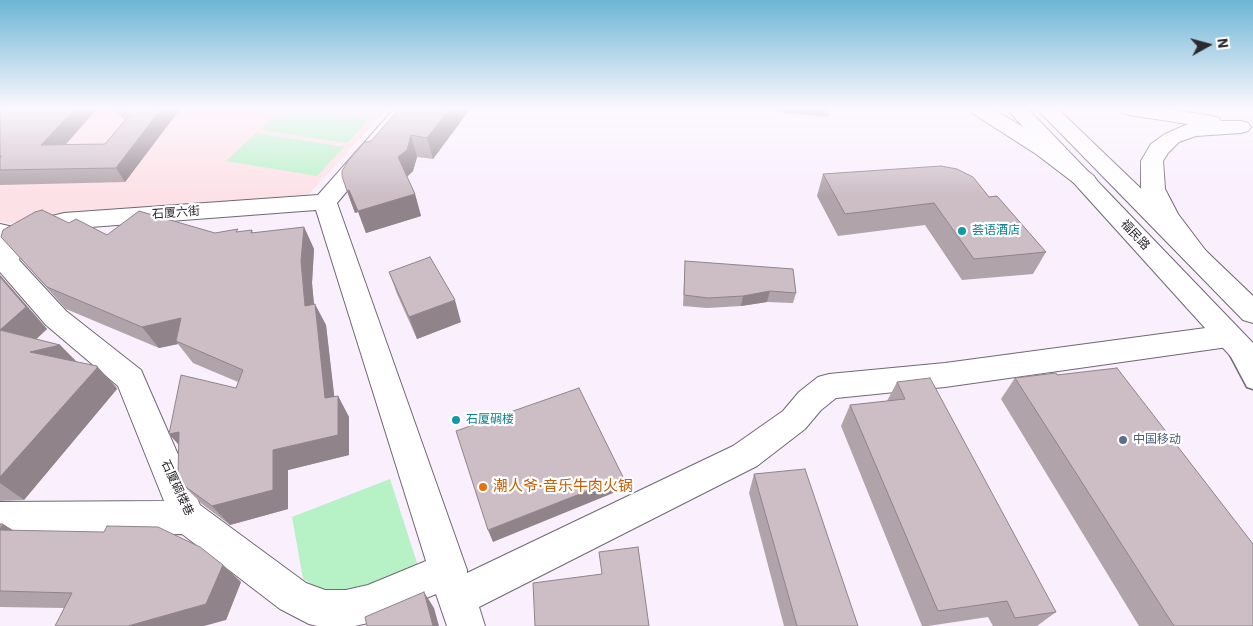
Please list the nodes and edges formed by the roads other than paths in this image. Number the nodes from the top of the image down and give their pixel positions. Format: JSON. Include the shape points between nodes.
{"nodes":[{"id":1,"x":380,"y":138,"type":"edge"},
{"id":2,"x":1026,"y":138,"type":"edge"},
{"id":3,"x":1045,"y":138,"type":"edge"},
{"id":4,"x":1077,"y":138,"type":"edge"},
{"id":5,"x":1172,"y":138,"type":"edge"},
{"id":6,"x":1086,"y":181,"type":"junction"},
{"id":7,"x":326,"y":202,"type":"junction"},
{"id":8,"x":4,"y":236,"type":"edge"},
{"id":9,"x":1198,"y":259,"type":"junction"},
{"id":10,"x":1253,"y":313,"type":"edge"},
{"id":11,"x":1228,"y":336,"type":"junction"},
{"id":12,"x":1253,"y":362,"type":"edge"},
{"id":13,"x":1253,"y":382,"type":"edge"},
{"id":14,"x":188,"y":517,"type":"junction"},
{"id":15,"x":0,"y":519,"type":"edge"},
{"id":16,"x":457,"y":598,"type":"edge"}],
"edges":[{"from":1,"to":7,"type":"street"},
{"from":2,"to":6,"type":"street"},
{"from":3,"to":6,"type":"street","name":"福民路"},
{"from":4,"to":9,"type":"street"},
{"from":5,"to":9,"type":"street","via":[[1159,149],[1152,161],[1153,190]]},
{"from":6,"to":11,"type":"street","name":"福民路"},
{"from":7,"to":8,"type":"street","name":"石厦六街","via":[[64,221]]},
{"from":7,"to":16,"type":"street"},
{"from":8,"to":14,"type":"street","name":"石厦碉楼巷","via":[[6,262],[56,318],[130,379]]},
{"from":9,"to":10,"type":"street"},
{"from":11,"to":12,"type":"street","name":"福民路"},
{"from":11,"to":13,"type":"lane"},
{"from":11,"to":16,"type":"street","name":"石厦碉楼巷","via":[[945,374],[829,386],[794,420],[744,456]]},
{"from":14,"to":15,"type":"street"},
{"from":14,"to":16,"type":"street","name":"石厦碉楼巷","via":[[309,605],[346,609],[368,604]]}]}
